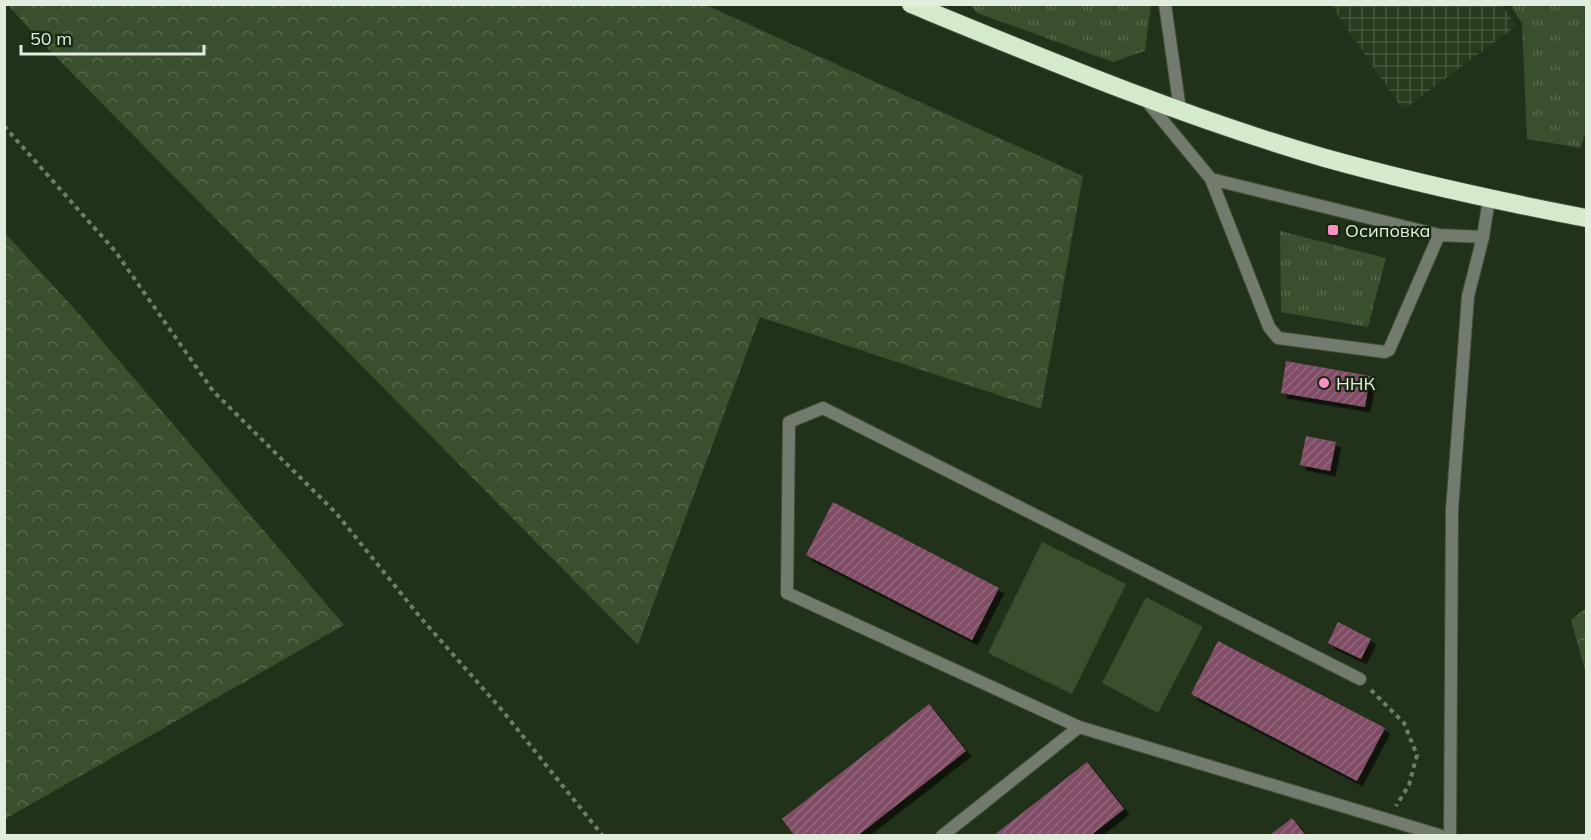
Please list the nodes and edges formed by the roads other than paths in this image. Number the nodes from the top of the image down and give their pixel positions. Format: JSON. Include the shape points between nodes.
{"nodes":[{"id":1,"x":911,"y":4,"type":"edge"},
{"id":2,"x":1165,"y":4,"type":"edge"},
{"id":3,"x":1144,"y":98,"type":"junction"},
{"id":4,"x":1180,"y":110,"type":"junction"},
{"id":5,"x":1211,"y":179,"type":"junction"},
{"id":6,"x":1489,"y":199,"type":"junction"},
{"id":7,"x":1587,"y":218,"type":"edge"},
{"id":8,"x":1438,"y":235,"type":"junction"},
{"id":9,"x":1483,"y":237,"type":"junction"},
{"id":10,"x":1360,"y":679,"type":"road end"},
{"id":11,"x":1079,"y":727,"type":"junction"},
{"id":12,"x":942,"y":836,"type":"edge"},
{"id":13,"x":1442,"y":836,"type":"edge"},
{"id":14,"x":1450,"y":836,"type":"edge"}],
"edges":[{"from":1,"to":3,"type":"highway"},
{"from":2,"to":4,"type":"street"},
{"from":3,"to":4,"type":"highway"},
{"from":3,"to":5,"type":"street"},
{"from":4,"to":6,"type":"highway","via":[[1323,157]]},
{"from":5,"to":8,"type":"street"},
{"from":5,"to":8,"type":"street","via":[[1269,327],[1278,338],[1386,352]]},
{"from":6,"to":7,"type":"highway"},
{"from":6,"to":9,"type":"street"},
{"from":8,"to":9,"type":"street"},
{"from":9,"to":14,"type":"street","via":[[1468,296],[1452,510]]},
{"from":10,"to":11,"type":"street","via":[[824,408],[789,422],[787,593]]},
{"from":11,"to":12,"type":"street"},
{"from":11,"to":13,"type":"street"}]}
